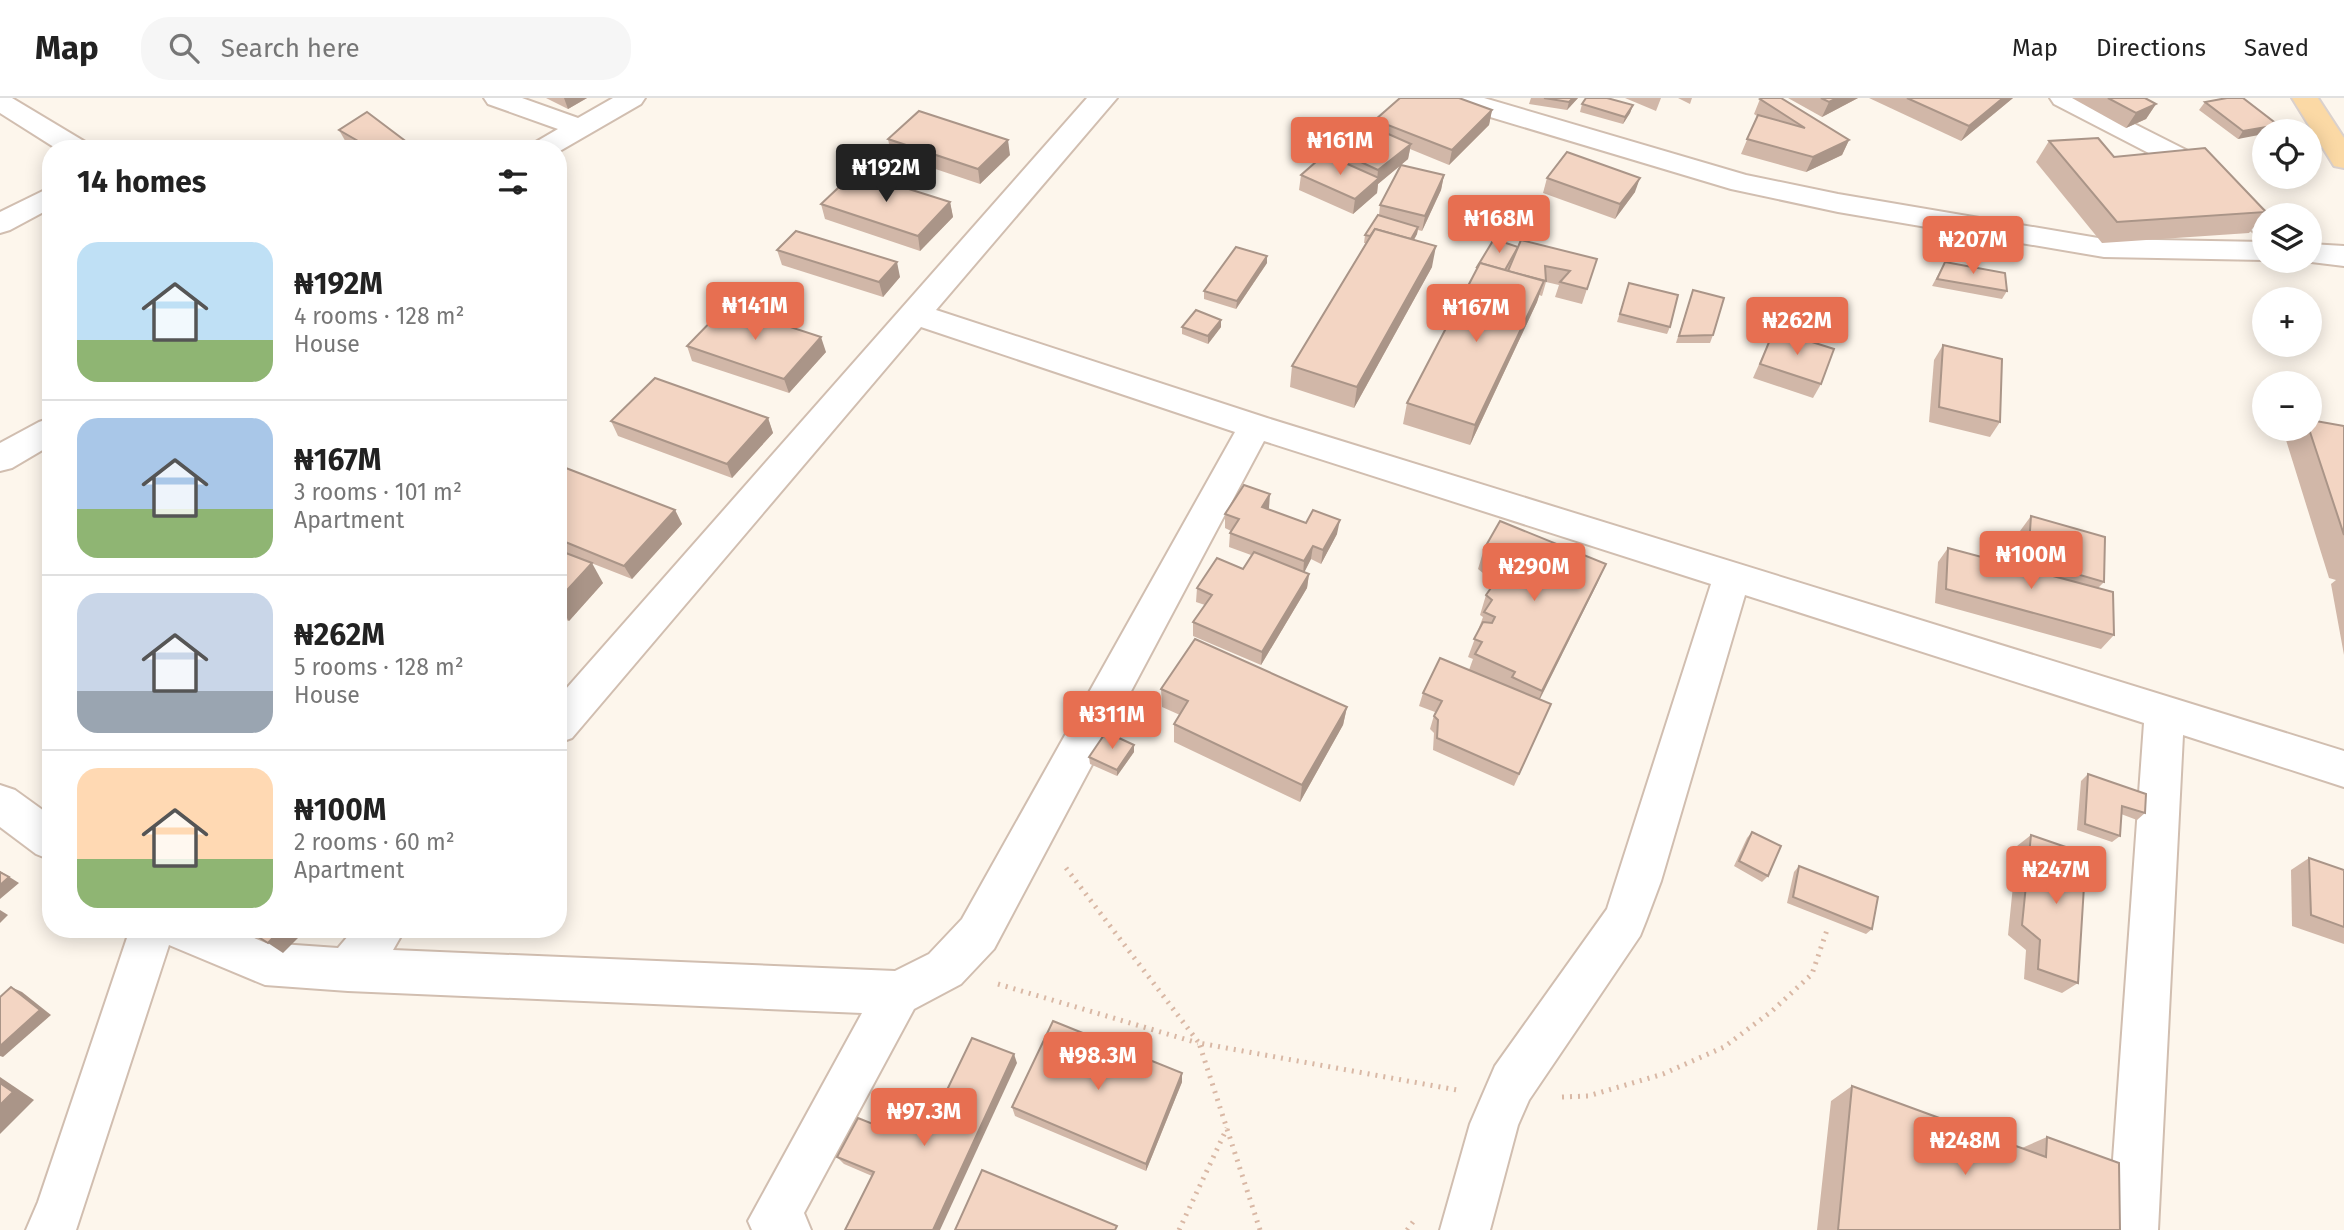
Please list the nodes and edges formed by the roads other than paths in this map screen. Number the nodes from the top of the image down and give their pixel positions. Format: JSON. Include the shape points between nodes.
{"nodes":[{"id":1,"x":497,"y":98,"type":"edge"},
{"id":2,"x":632,"y":98,"type":"edge"},
{"id":3,"x":1104,"y":98,"type":"edge"},
{"id":4,"x":1456,"y":98,"type":"edge"},
{"id":5,"x":2063,"y":98,"type":"edge"},
{"id":6,"x":2305,"y":98,"type":"edge"},
{"id":7,"x":0,"y":102,"type":"edge"},
{"id":8,"x":580,"y":128,"type":"junction"},
{"id":9,"x":63,"y":140,"type":"edge"},
{"id":10,"x":559,"y":140,"type":"edge"},
{"id":11,"x":2344,"y":160,"type":"edge"},
{"id":12,"x":42,"y":201,"type":"edge"},
{"id":13,"x":2252,"y":216,"type":"edge"},
{"id":14,"x":0,"y":224,"type":"edge"},
{"id":15,"x":2252,"y":251,"type":"edge"},
{"id":16,"x":2322,"y":254,"type":"edge"},
{"id":17,"x":2344,"y":256,"type":"edge"},
{"id":18,"x":915,"y":314,"type":"junction"},
{"id":19,"x":1255,"y":426,"type":"junction"},
{"id":20,"x":42,"y":435,"type":"edge"},
{"id":21,"x":0,"y":459,"type":"edge"},
{"id":22,"x":1732,"y":577,"type":"junction"},
{"id":23,"x":2164,"y":714,"type":"junction"},
{"id":24,"x":567,"y":716,"type":"edge"},
{"id":25,"x":2344,"y":769,"type":"edge"},
{"id":26,"x":0,"y":803,"type":"edge"},
{"id":27,"x":42,"y":834,"type":"edge"},
{"id":28,"x":149,"y":938,"type":"edge"},
{"id":29,"x":203,"y":938,"type":"edge"},
{"id":30,"x":375,"y":938,"type":"edge"},
{"id":31,"x":348,"y":970,"type":"junction"},
{"id":32,"x":898,"y":993,"type":"junction"},
{"id":33,"x":51,"y":1230,"type":"edge"},
{"id":34,"x":786,"y":1230,"type":"edge"},
{"id":35,"x":1465,"y":1230,"type":"edge"},
{"id":36,"x":2133,"y":1230,"type":"edge"}],
"edges":[{"from":1,"to":8,"type":"street"},
{"from":2,"to":8,"type":"street"},
{"from":3,"to":18,"type":"street"},
{"from":4,"to":15,"type":"street","via":[[1741,183],[1838,203],[2104,248]]},
{"from":5,"to":13,"type":"street","via":[[2180,158]]},
{"from":6,"to":11,"type":"main road"},
{"from":7,"to":9,"type":"street"},
{"from":8,"to":10,"type":"street"},
{"from":12,"to":14,"type":"street"},
{"from":16,"to":17,"type":"street"},
{"from":18,"to":19,"type":"street"},
{"from":18,"to":24,"type":"street"},
{"from":19,"to":22,"type":"street"},
{"from":19,"to":32,"type":"street","via":[[978,934],[945,969]]},
{"from":20,"to":21,"type":"street"},
{"from":22,"to":23,"type":"street"},
{"from":22,"to":35,"type":"street","via":[[1624,921],[1512,1083],[1494,1124]]},
{"from":23,"to":25,"type":"street"},
{"from":23,"to":36,"type":"street"},
{"from":26,"to":27,"type":"street"},
{"from":28,"to":33,"type":"street"},
{"from":29,"to":31,"type":"street","via":[[265,964]]},
{"from":30,"to":31,"type":"street"},
{"from":31,"to":32,"type":"street"},
{"from":32,"to":34,"type":"street","via":[[774,1222]]}]}
